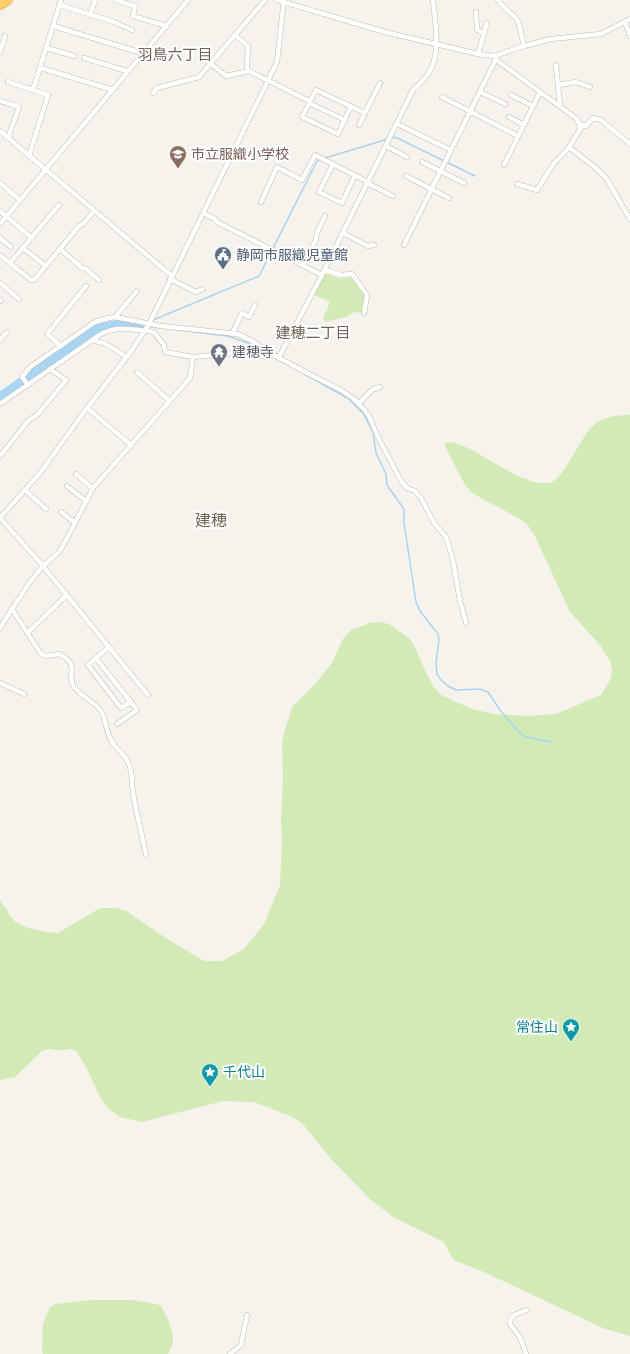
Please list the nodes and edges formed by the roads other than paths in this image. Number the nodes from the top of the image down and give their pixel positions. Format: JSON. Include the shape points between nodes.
{"nodes":[{"id":1,"x":8,"y":0,"type":"edge"},
{"id":2,"x":95,"y":0,"type":"edge"},
{"id":3,"x":116,"y":0,"type":"edge"},
{"id":4,"x":188,"y":0,"type":"edge"},
{"id":5,"x":265,"y":0,"type":"edge"},
{"id":6,"x":277,"y":0,"type":"edge"},
{"id":7,"x":433,"y":0,"type":"edge"},
{"id":8,"x":498,"y":0,"type":"edge"},
{"id":9,"x":283,"y":1,"type":"edge"},
{"id":10,"x":60,"y":3,"type":"edge"},
{"id":11,"x":0,"y":5,"type":"edge"},
{"id":12,"x":476,"y":12,"type":"dead end"},
{"id":13,"x":90,"y":15,"type":"junction"},
{"id":14,"x":630,"y":19,"type":"edge"},
{"id":15,"x":624,"y":22,"type":"junction"},
{"id":16,"x":487,"y":23,"type":"dead end"},
{"id":17,"x":53,"y":26,"type":"junction"},
{"id":18,"x":166,"y":26,"type":"junction"},
{"id":19,"x":132,"y":30,"type":"dead end"},
{"id":20,"x":484,"y":33,"type":"junction"},
{"id":21,"x":235,"y":35,"type":"junction"},
{"id":22,"x":5,"y":36,"type":"dead end"},
{"id":23,"x":630,"y":36,"type":"edge"},
{"id":24,"x":437,"y":44,"type":"junction"},
{"id":25,"x":524,"y":46,"type":"junction"},
{"id":26,"x":47,"y":48,"type":"junction"},
{"id":27,"x":0,"y":52,"type":"edge"},
{"id":28,"x":142,"y":53,"type":"junction"},
{"id":29,"x":478,"y":54,"type":"junction"},
{"id":30,"x":74,"y":56,"type":"dead end"},
{"id":31,"x":84,"y":58,"type":"dead end"},
{"id":32,"x":495,"y":58,"type":"junction"},
{"id":33,"x":211,"y":64,"type":"junction"},
{"id":34,"x":556,"y":65,"type":"dead end"},
{"id":35,"x":41,"y":68,"type":"junction"},
{"id":36,"x":127,"y":71,"type":"junction"},
{"id":37,"x":249,"y":71,"type":"junction"},
{"id":38,"x":268,"y":80,"type":"junction"},
{"id":39,"x":8,"y":82,"type":"dead end"},
{"id":40,"x":380,"y":83,"type":"dead end"},
{"id":41,"x":558,"y":85,"type":"junction"},
{"id":42,"x":590,"y":87,"type":"dead end"},
{"id":43,"x":33,"y":90,"type":"junction"},
{"id":44,"x":112,"y":90,"type":"junction"},
{"id":45,"x":480,"y":92,"type":"junction"},
{"id":46,"x":540,"y":92,"type":"junction"},
{"id":47,"x":153,"y":93,"type":"dead end"},
{"id":48,"x":511,"y":95,"type":"dead end"},
{"id":49,"x":442,"y":97,"type":"dead end"},
{"id":50,"x":0,"y":101,"type":"edge"},
{"id":51,"x":309,"y":102,"type":"junction"},
{"id":52,"x":505,"y":104,"type":"dead end"},
{"id":53,"x":352,"y":106,"type":"junction"},
{"id":54,"x":533,"y":106,"type":"junction"},
{"id":55,"x":560,"y":106,"type":"junction"},
{"id":56,"x":470,"y":112,"type":"junction"},
{"id":57,"x":366,"y":113,"type":"junction"},
{"id":58,"x":509,"y":117,"type":"dead end"},
{"id":59,"x":345,"y":120,"type":"junction"},
{"id":60,"x":397,"y":124,"type":"junction"},
{"id":61,"x":579,"y":124,"type":"junction"},
{"id":62,"x":360,"y":125,"type":"dead end"},
{"id":63,"x":524,"y":125,"type":"junction"},
{"id":64,"x":0,"y":131,"type":"edge"},
{"id":65,"x":518,"y":136,"type":"junction"},
{"id":66,"x":8,"y":138,"type":"junction"},
{"id":67,"x":630,"y":144,"type":"edge"},
{"id":68,"x":386,"y":146,"type":"junction"},
{"id":69,"x":569,"y":147,"type":"junction"},
{"id":70,"x":451,"y":150,"type":"junction"},
{"id":71,"x":29,"y":156,"type":"junction"},
{"id":72,"x":407,"y":157,"type":"dead end"},
{"id":73,"x":422,"y":162,"type":"dead end"},
{"id":74,"x":333,"y":164,"type":"junction"},
{"id":75,"x":504,"y":165,"type":"dead end"},
{"id":76,"x":46,"y":170,"type":"junction"},
{"id":77,"x":440,"y":172,"type":"junction"},
{"id":78,"x":355,"y":175,"type":"junction"},
{"id":79,"x":406,"y":176,"type":"dead end"},
{"id":80,"x":0,"y":183,"type":"edge"},
{"id":81,"x":368,"y":183,"type":"junction"},
{"id":82,"x":464,"y":183,"type":"dead end"},
{"id":83,"x":517,"y":184,"type":"dead end"},
{"id":84,"x":432,"y":189,"type":"junction"},
{"id":85,"x":393,"y":196,"type":"dead end"},
{"id":86,"x":449,"y":198,"type":"dead end"},
{"id":87,"x":20,"y":200,"type":"junction"},
{"id":88,"x":262,"y":202,"type":"dead end"},
{"id":89,"x":59,"y":205,"type":"dead end"},
{"id":90,"x":0,"y":211,"type":"edge"},
{"id":91,"x":94,"y":211,"type":"junction"},
{"id":92,"x":203,"y":213,"type":"junction"},
{"id":93,"x":7,"y":216,"type":"junction"},
{"id":94,"x":325,"y":216,"type":"dead end"},
{"id":95,"x":630,"y":219,"type":"edge"},
{"id":96,"x":0,"y":224,"type":"edge"},
{"id":97,"x":343,"y":233,"type":"junction"},
{"id":98,"x":0,"y":238,"type":"edge"},
{"id":99,"x":32,"y":238,"type":"junction"},
{"id":100,"x":374,"y":244,"type":"dead end"},
{"id":101,"x":404,"y":245,"type":"dead end"},
{"id":102,"x":11,"y":247,"type":"dead end"},
{"id":103,"x":23,"y":248,"type":"junction"},
{"id":104,"x":60,"y":249,"type":"junction"},
{"id":105,"x":0,"y":255,"type":"edge"},
{"id":106,"x":10,"y":263,"type":"junction"},
{"id":107,"x":303,"y":265,"type":"junction"},
{"id":108,"x":46,"y":266,"type":"junction"},
{"id":109,"x":325,"y":270,"type":"junction"},
{"id":110,"x":322,"y":275,"type":"junction"},
{"id":111,"x":171,"y":277,"type":"junction"},
{"id":112,"x":99,"y":280,"type":"dead end"},
{"id":113,"x":0,"y":283,"type":"edge"},
{"id":114,"x":86,"y":286,"type":"dead end"},
{"id":115,"x":203,"y":289,"type":"dead end"},
{"id":116,"x":137,"y":291,"type":"dead end"},
{"id":117,"x":19,"y":299,"type":"dead end"},
{"id":118,"x":255,"y":305,"type":"dead end"},
{"id":119,"x":364,"y":313,"type":"dead end"},
{"id":120,"x":115,"y":317,"type":"junction"},
{"id":121,"x":149,"y":324,"type":"junction"},
{"id":122,"x":144,"y":331,"type":"junction"},
{"id":123,"x":7,"y":332,"type":"dead end"},
{"id":124,"x":232,"y":334,"type":"junction"},
{"id":125,"x":0,"y":340,"type":"edge"},
{"id":126,"x":91,"y":341,"type":"junction"},
{"id":127,"x":61,"y":346,"type":"junction"},
{"id":128,"x":270,"y":353,"type":"junction"},
{"id":129,"x":126,"y":357,"type":"junction"},
{"id":130,"x":192,"y":357,"type":"junction"},
{"id":131,"x":279,"y":357,"type":"junction"},
{"id":132,"x":50,"y":369,"type":"junction"},
{"id":133,"x":137,"y":372,"type":"dead end"},
{"id":134,"x":28,"y":385,"type":"junction"},
{"id":135,"x":380,"y":387,"type":"dead end"},
{"id":136,"x":170,"y":401,"type":"junction"},
{"id":137,"x":0,"y":404,"type":"edge"},
{"id":138,"x":358,"y":404,"type":"junction"},
{"id":139,"x":87,"y":408,"type":"junction"},
{"id":140,"x":131,"y":444,"type":"junction"},
{"id":141,"x":0,"y":455,"type":"edge"},
{"id":142,"x":76,"y":474,"type":"dead end"},
{"id":143,"x":67,"y":486,"type":"dead end"},
{"id":144,"x":93,"y":489,"type":"junction"},
{"id":145,"x":25,"y":490,"type":"junction"},
{"id":146,"x":86,"y":501,"type":"junction"},
{"id":147,"x":46,"y":509,"type":"dead end"},
{"id":148,"x":61,"y":512,"type":"dead end"},
{"id":149,"x":0,"y":518,"type":"edge"},
{"id":150,"x":75,"y":523,"type":"junction"},
{"id":151,"x":43,"y":566,"type":"junction"},
{"id":152,"x":67,"y":595,"type":"junction"},
{"id":153,"x":12,"y":608,"type":"junction"},
{"id":154,"x":466,"y":623,"type":"dead end"},
{"id":155,"x":0,"y":628,"type":"edge"},
{"id":156,"x":27,"y":632,"type":"junction"},
{"id":157,"x":109,"y":647,"type":"junction"},
{"id":158,"x":96,"y":658,"type":"junction"},
{"id":159,"x":0,"y":683,"type":"edge"},
{"id":160,"x":24,"y":694,"type":"dead end"},
{"id":161,"x":148,"y":695,"type":"dead end"},
{"id":162,"x":131,"y":702,"type":"junction"},
{"id":163,"x":117,"y":724,"type":"dead end"},
{"id":164,"x":146,"y":855,"type":"dead end"},
{"id":165,"x":527,"y":1310,"type":"dead end"},
{"id":166,"x":247,"y":1315,"type":"dead end"},
{"id":167,"x":230,"y":1354,"type":"edge"},
{"id":168,"x":526,"y":1354,"type":"edge"}],
"edges":[{"from":1,"to":11,"type":"highway"},
{"from":2,"to":13,"type":"street"},
{"from":3,"to":18,"type":"street","via":[[135,6],[133,16]]},
{"from":4,"to":18,"type":"street"},
{"from":5,"to":21,"type":"street"},
{"from":6,"to":9,"type":"street"},
{"from":7,"to":24,"type":"street"},
{"from":8,"to":25,"type":"street","via":[[516,18]]},
{"from":9,"to":24,"type":"street","via":[[385,32]]},
{"from":9,"to":38,"type":"street","via":[[277,62]]},
{"from":10,"to":13,"type":"street"},
{"from":10,"to":17,"type":"street"},
{"from":12,"to":20,"type":"street","via":[[477,30]]},
{"from":13,"to":19,"type":"street"},
{"from":14,"to":15,"type":"street"},
{"from":15,"to":23,"type":"street"},
{"from":15,"to":25,"type":"street","via":[[601,34],[551,39]]},
{"from":16,"to":20,"type":"street"},
{"from":17,"to":26,"type":"street"},
{"from":17,"to":28,"type":"street"},
{"from":18,"to":28,"type":"street"},
{"from":20,"to":29,"type":"street"},
{"from":21,"to":33,"type":"street"},
{"from":21,"to":37,"type":"street","via":[[248,46]]},
{"from":22,"to":27,"type":"street"},
{"from":24,"to":29,"type":"street"},
{"from":24,"to":60,"type":"street","via":[[428,75],[413,90]]},
{"from":25,"to":32,"type":"street"},
{"from":26,"to":30,"type":"street"},
{"from":26,"to":35,"type":"street"},
{"from":28,"to":36,"type":"street"},
{"from":29,"to":32,"type":"street"},
{"from":31,"to":36,"type":"street"},
{"from":32,"to":45,"type":"street"},
{"from":32,"to":46,"type":"street"},
{"from":33,"to":37,"type":"street","via":[[226,76]]},
{"from":33,"to":47,"type":"street","via":[[199,77],[157,88]]},
{"from":34,"to":41,"type":"street"},
{"from":35,"to":43,"type":"street"},
{"from":35,"to":44,"type":"street"},
{"from":36,"to":44,"type":"street"},
{"from":37,"to":38,"type":"street"},
{"from":38,"to":51,"type":"street"},
{"from":38,"to":92,"type":"street"},
{"from":39,"to":43,"type":"street"},
{"from":40,"to":57,"type":"street"},
{"from":41,"to":42,"type":"street","via":[[576,82]]},
{"from":41,"to":55,"type":"street"},
{"from":43,"to":71,"type":"street","via":[[48,95]]},
{"from":44,"to":76,"type":"street"},
{"from":45,"to":52,"type":"street"},
{"from":45,"to":56,"type":"street"},
{"from":46,"to":54,"type":"street"},
{"from":46,"to":55,"type":"street"},
{"from":48,"to":54,"type":"street"},
{"from":49,"to":56,"type":"street"},
{"from":50,"to":66,"type":"street","via":[[19,107]]},
{"from":51,"to":53,"type":"street","via":[[316,90]]},
{"from":51,"to":59,"type":"street"},
{"from":51,"to":59,"type":"street","via":[[302,117],[338,134]]},
{"from":53,"to":57,"type":"street"},
{"from":53,"to":59,"type":"street"},
{"from":54,"to":63,"type":"street"},
{"from":55,"to":61,"type":"street","via":[[577,119]]},
{"from":56,"to":65,"type":"street"},
{"from":56,"to":70,"type":"street"},
{"from":57,"to":62,"type":"street"},
{"from":58,"to":63,"type":"street"},
{"from":60,"to":68,"type":"street"},
{"from":60,"to":70,"type":"street"},
{"from":61,"to":67,"type":"street","via":[[586,126],[593,118],[601,120]]},
{"from":61,"to":69,"type":"street","via":[[581,128]]},
{"from":63,"to":65,"type":"street"},
{"from":64,"to":66,"type":"street"},
{"from":65,"to":75,"type":"street"},
{"from":66,"to":71,"type":"street"},
{"from":68,"to":72,"type":"street"},
{"from":68,"to":81,"type":"street"},
{"from":69,"to":83,"type":"street","via":[[554,163],[537,190]]},
{"from":69,"to":95,"type":"street","via":[[606,178]]},
{"from":70,"to":77,"type":"street"},
{"from":71,"to":76,"type":"street"},
{"from":73,"to":77,"type":"street"},
{"from":74,"to":78,"type":"street"},
{"from":74,"to":78,"type":"street","via":[[319,192],[342,203]]},
{"from":74,"to":88,"type":"street","via":[[315,155],[302,180],[277,167]]},
{"from":76,"to":87,"type":"street"},
{"from":76,"to":91,"type":"street"},
{"from":77,"to":82,"type":"street"},
{"from":77,"to":84,"type":"street"},
{"from":78,"to":81,"type":"street"},
{"from":79,"to":84,"type":"street"},
{"from":80,"to":87,"type":"street"},
{"from":81,"to":85,"type":"street"},
{"from":81,"to":97,"type":"street"},
{"from":84,"to":86,"type":"street"},
{"from":84,"to":101,"type":"street"},
{"from":87,"to":93,"type":"street"},
{"from":89,"to":99,"type":"street"},
{"from":90,"to":93,"type":"street"},
{"from":91,"to":104,"type":"street"},
{"from":91,"to":111,"type":"street"},
{"from":92,"to":107,"type":"street"},
{"from":92,"to":111,"type":"street"},
{"from":93,"to":96,"type":"street"},
{"from":93,"to":99,"type":"street"},
{"from":94,"to":107,"type":"street"},
{"from":97,"to":100,"type":"street","via":[[368,246]]},
{"from":97,"to":109,"type":"street"},
{"from":98,"to":102,"type":"street"},
{"from":99,"to":103,"type":"street"},
{"from":103,"to":106,"type":"street"},
{"from":103,"to":108,"type":"street"},
{"from":104,"to":108,"type":"street"},
{"from":104,"to":112,"type":"street"},
{"from":105,"to":106,"type":"street"},
{"from":106,"to":108,"type":"street","via":[[31,280]]},
{"from":107,"to":110,"type":"street"},
{"from":109,"to":110,"type":"street"},
{"from":109,"to":119,"type":"street","via":[[341,275],[352,274],[367,295]]},
{"from":110,"to":131,"type":"street"},
{"from":111,"to":115,"type":"street","via":[[196,292]]},
{"from":111,"to":121,"type":"street"},
{"from":113,"to":117,"type":"street"},
{"from":114,"to":127,"type":"street","via":[[47,334]]},
{"from":116,"to":120,"type":"street"},
{"from":118,"to":124,"type":"street","via":[[249,317],[242,313]]},
{"from":120,"to":121,"type":"street"},
{"from":120,"to":127,"type":"street","via":[[96,322]]},
{"from":121,"to":122,"type":"street"},
{"from":121,"to":124,"type":"street"},
{"from":122,"to":126,"type":"street","via":[[113,329]]},
{"from":122,"to":129,"type":"street"},
{"from":122,"to":130,"type":"street","via":[[154,332],[164,344],[165,352]]},
{"from":123,"to":125,"type":"street"},
{"from":124,"to":128,"type":"street","via":[[238,334],[254,342]]},
{"from":126,"to":129,"type":"street","via":[[96,340],[114,348]]},
{"from":126,"to":132,"type":"street"},
{"from":127,"to":134,"type":"street","via":[[30,367],[22,377]]},
{"from":128,"to":130,"type":"street","via":[[266,357],[237,352]]},
{"from":128,"to":131,"type":"street"},
{"from":129,"to":139,"type":"street"},
{"from":130,"to":136,"type":"street","via":[[190,378]]},
{"from":131,"to":138,"type":"street","via":[[341,390]]},
{"from":132,"to":134,"type":"street"},
{"from":132,"to":141,"type":"street","via":[[66,380]]},
{"from":133,"to":136,"type":"street"},
{"from":134,"to":137,"type":"street"},
{"from":135,"to":138,"type":"street","via":[[373,389]]},
{"from":136,"to":140,"type":"street"},
{"from":138,"to":154,"type":"street","via":[[369,416],[401,481],[421,498],[434,523],[446,537]]},
{"from":139,"to":140,"type":"street"},
{"from":139,"to":145,"type":"street"},
{"from":140,"to":144,"type":"street"},
{"from":142,"to":144,"type":"street"},
{"from":143,"to":146,"type":"street"},
{"from":144,"to":146,"type":"street"},
{"from":145,"to":147,"type":"street"},
{"from":145,"to":149,"type":"street"},
{"from":146,"to":150,"type":"street"},
{"from":148,"to":150,"type":"street"},
{"from":149,"to":151,"type":"street"},
{"from":150,"to":151,"type":"street","via":[[58,553]]},
{"from":151,"to":152,"type":"street"},
{"from":151,"to":153,"type":"street"},
{"from":152,"to":156,"type":"street"},
{"from":152,"to":157,"type":"street"},
{"from":153,"to":155,"type":"street"},
{"from":153,"to":156,"type":"street"},
{"from":156,"to":164,"type":"street","via":[[41,654],[59,654],[71,663],[73,684],[79,694],[92,701],[102,713],[110,740],[125,756],[132,776]]},
{"from":157,"to":158,"type":"street"},
{"from":157,"to":161,"type":"street"},
{"from":158,"to":162,"type":"street"},
{"from":158,"to":162,"type":"street","via":[[88,665],[122,708]]},
{"from":159,"to":160,"type":"street"},
{"from":162,"to":163,"type":"street","via":[[137,710]]},
{"from":165,"to":168,"type":"street","via":[[512,1316],[510,1320]]},
{"from":166,"to":167,"type":"street","via":[[241,1345]]}]}
